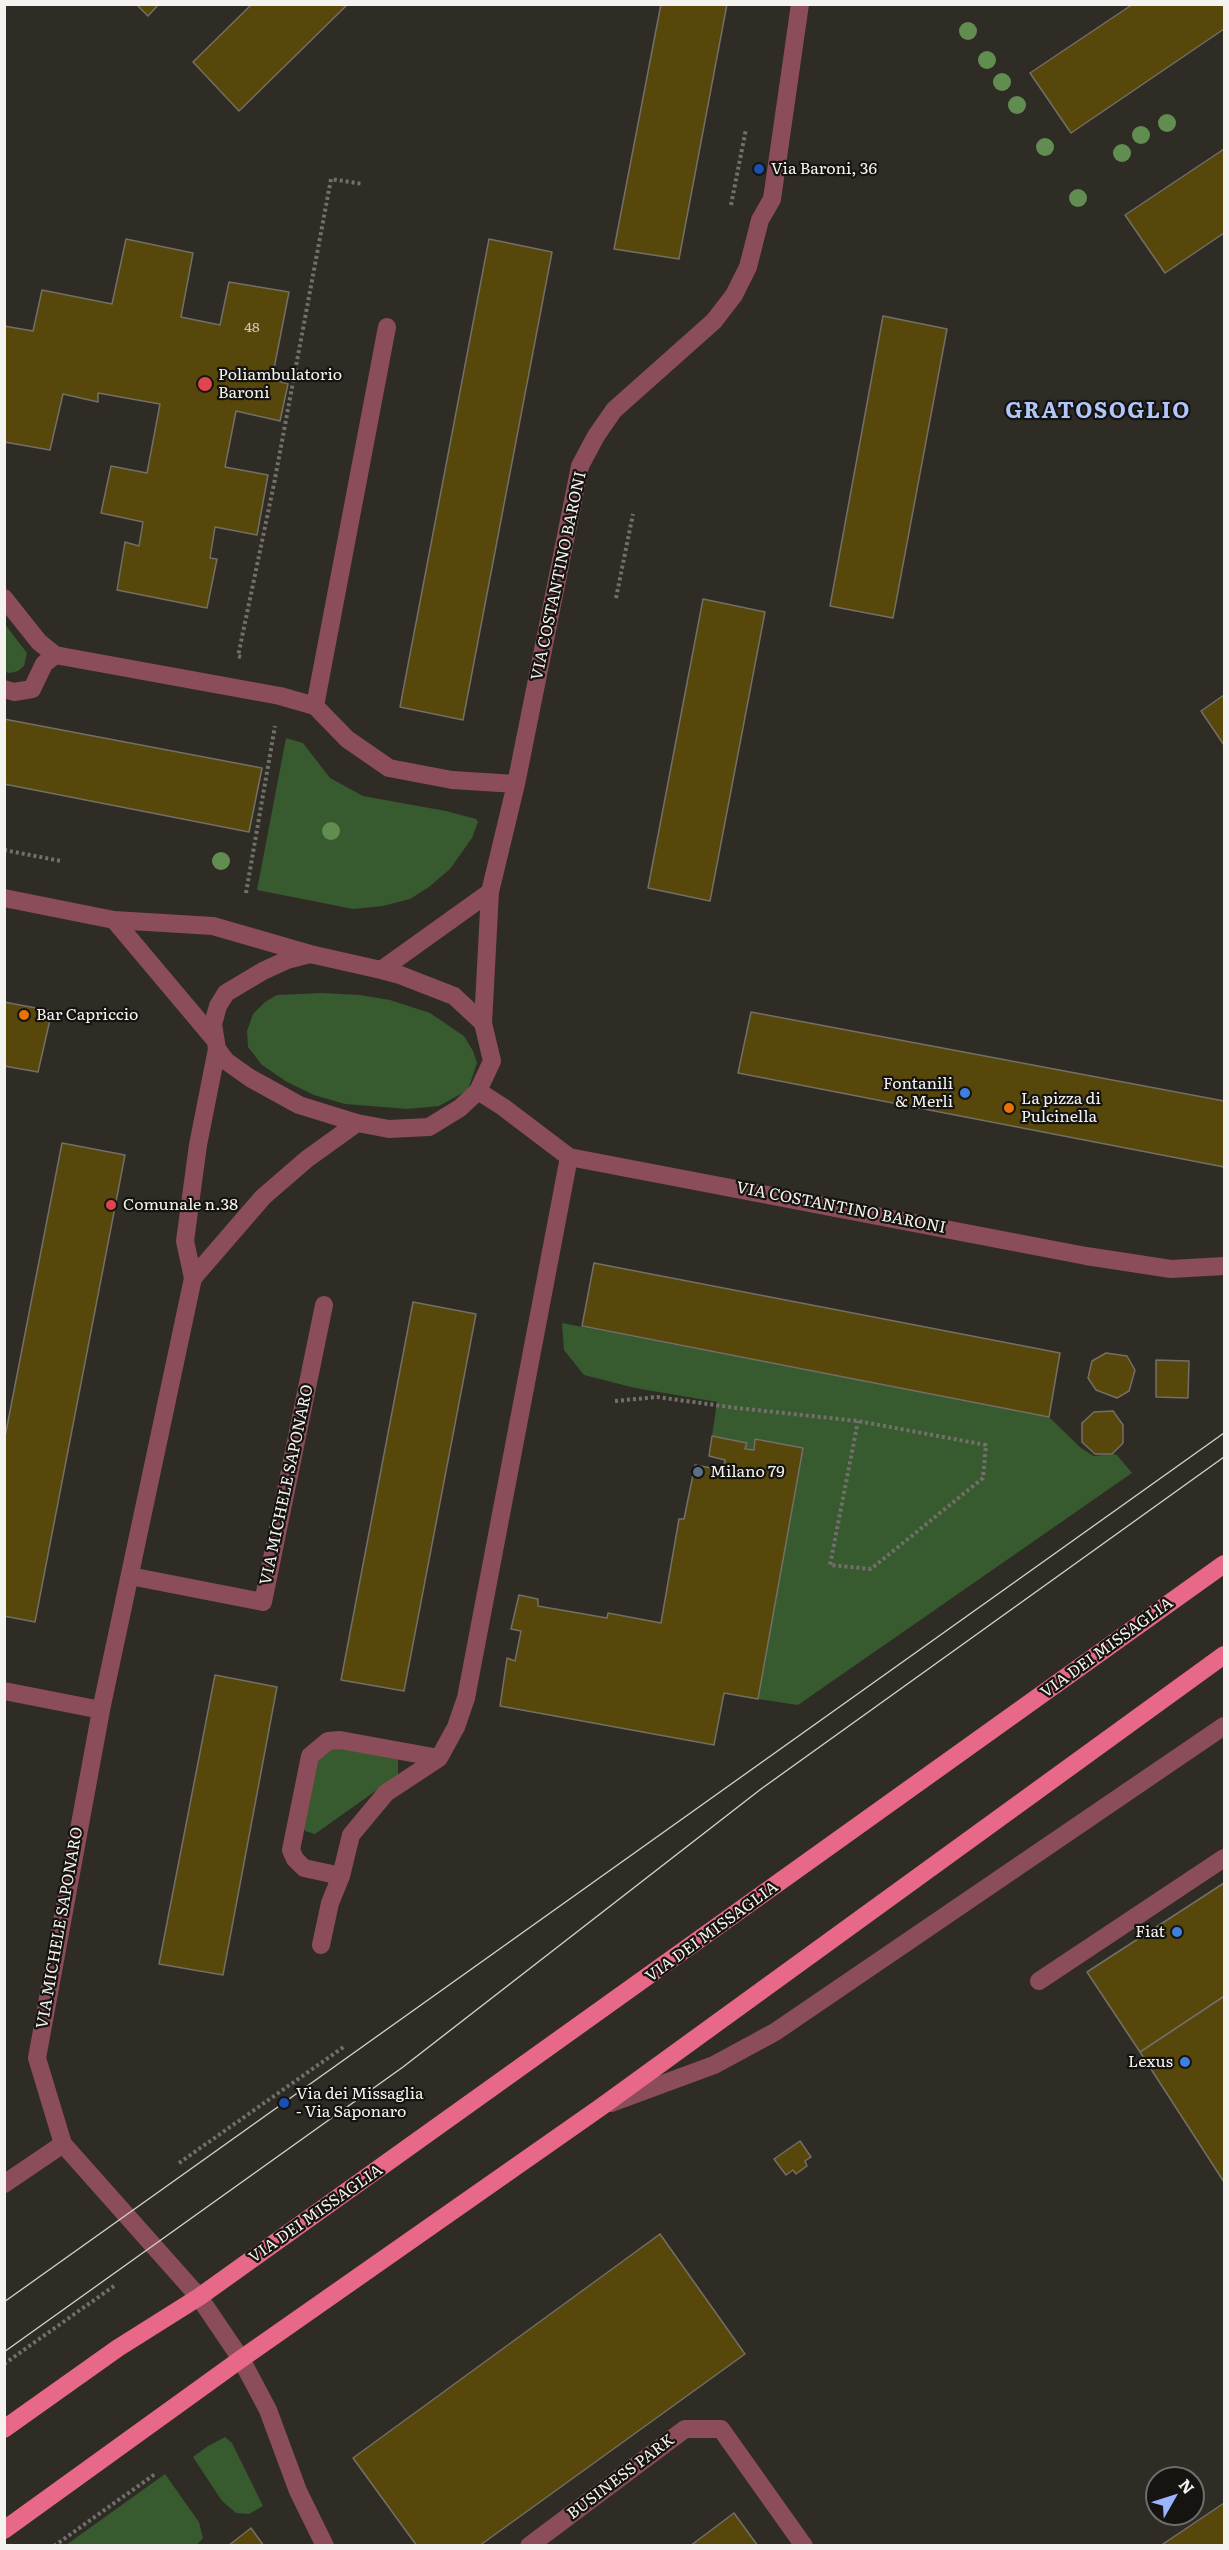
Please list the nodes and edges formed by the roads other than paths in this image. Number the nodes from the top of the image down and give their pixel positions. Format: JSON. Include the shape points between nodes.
{"nodes":[{"id":1,"x":800,"y":4,"type":"edge"},
{"id":2,"x":387,"y":327,"type":"dead end"},
{"id":3,"x":4,"y":598,"type":"edge"},
{"id":4,"x":54,"y":655,"type":"junction"},
{"id":5,"x":4,"y":689,"type":"edge"},
{"id":6,"x":315,"y":706,"type":"junction"},
{"id":7,"x":516,"y":784,"type":"junction"},
{"id":8,"x":490,"y":892,"type":"junction"},
{"id":9,"x":4,"y":898,"type":"edge"},
{"id":10,"x":114,"y":920,"type":"junction"},
{"id":11,"x":310,"y":954,"type":"junction"},
{"id":12,"x":381,"y":970,"type":"junction"},
{"id":13,"x":483,"y":1023,"type":"junction"},
{"id":14,"x":216,"y":1045,"type":"junction"},
{"id":15,"x":478,"y":1090,"type":"junction"},
{"id":16,"x":357,"y":1123,"type":"junction"},
{"id":17,"x":569,"y":1157,"type":"junction"},
{"id":18,"x":1224,"y":1266,"type":"edge"},
{"id":19,"x":193,"y":1278,"type":"junction"},
{"id":20,"x":324,"y":1305,"type":"dead end"},
{"id":21,"x":1224,"y":1564,"type":"edge"},
{"id":22,"x":130,"y":1576,"type":"junction"},
{"id":23,"x":1224,"y":1655,"type":"edge"},
{"id":24,"x":4,"y":1691,"type":"edge"},
{"id":25,"x":101,"y":1710,"type":"junction"},
{"id":26,"x":1224,"y":1726,"type":"edge"},
{"id":27,"x":439,"y":1758,"type":"junction"},
{"id":28,"x":1224,"y":1858,"type":"edge"},
{"id":29,"x":341,"y":1876,"type":"junction"},
{"id":30,"x":321,"y":1945,"type":"dead end"},
{"id":31,"x":1039,"y":1982,"type":"dead end"},
{"id":32,"x":601,"y":2107,"type":"junction"},
{"id":33,"x":63,"y":2144,"type":"junction"},
{"id":34,"x":4,"y":2184,"type":"edge"},
{"id":35,"x":199,"y":2297,"type":"junction"},
{"id":36,"x":241,"y":2359,"type":"junction"},
{"id":37,"x":4,"y":2429,"type":"edge"},
{"id":38,"x":4,"y":2530,"type":"edge"},
{"id":39,"x":325,"y":2546,"type":"edge"},
{"id":40,"x":529,"y":2546,"type":"edge"},
{"id":41,"x":804,"y":2546,"type":"edge"}],
"edges":[{"from":1,"to":7,"type":"street","name":"VIA COSTANTINO BARONI","via":[[772,199],[760,220],[748,267],[734,295],[714,321],[614,410],[580,466]]},
{"from":2,"to":6,"type":"street"},
{"from":3,"to":4,"type":"street"},
{"from":4,"to":5,"type":"street","via":[[44,664],[32,689]]},
{"from":4,"to":6,"type":"street","via":[[280,696]]},
{"from":6,"to":7,"type":"street","via":[[347,739],[389,768],[452,780]]},
{"from":7,"to":8,"type":"street","name":"VIA COSTANTINO BARONI"},
{"from":8,"to":12,"type":"street"},
{"from":8,"to":13,"type":"street","name":"VIA COSTANTINO BARONI"},
{"from":9,"to":10,"type":"street"},
{"from":10,"to":11,"type":"street","via":[[213,926]]},
{"from":10,"to":14,"type":"street","name":"VIA COSTANTINO BARONI"},
{"from":11,"to":12,"type":"street"},
{"from":11,"to":14,"type":"street","via":[[263,971],[226,993],[213,1024]]},
{"from":12,"to":13,"type":"street","via":[[454,996]]},
{"from":13,"to":15,"type":"street","name":"VIA COSTANTINO BARONI","via":[[492,1061]]},
{"from":14,"to":16,"type":"street","name":"VIA COSTANTINO BARONI","via":[[226,1060],[250,1078],[298,1105]]},
{"from":14,"to":19,"type":"street","name":"VIA MICHELE SAPONARO","via":[[185,1241]]},
{"from":15,"to":16,"type":"street","name":"VIA COSTANTINO BARONI","via":[[460,1108],[429,1127],[389,1129]]},
{"from":15,"to":17,"type":"street","name":"VIA COSTANTINO BARONI"},
{"from":16,"to":19,"type":"street","name":"VIA MICHELE SAPONARO","via":[[263,1197]]},
{"from":17,"to":18,"type":"street","name":"VIA COSTANTINO BARONI","via":[[1086,1256],[1171,1269]]},
{"from":17,"to":27,"type":"street","via":[[466,1698]]},
{"from":19,"to":22,"type":"street","name":"VIA MICHELE SAPONARO"},
{"from":20,"to":22,"type":"street","name":"VIA MICHELE SAPONARO","via":[[263,1602]]},
{"from":21,"to":35,"type":"main road","name":"VIA DEI MISSAGLIA"},
{"from":22,"to":25,"type":"street","name":"VIA MICHELE SAPONARO"},
{"from":23,"to":32,"type":"main road"},
{"from":24,"to":25,"type":"street"},
{"from":25,"to":33,"type":"street","name":"VIA MICHELE SAPONARO","via":[[37,2058]]},
{"from":26,"to":32,"type":"street","via":[[775,2032],[714,2065]]},
{"from":27,"to":29,"type":"street","via":[[387,1794],[351,1834]]},
{"from":27,"to":29,"type":"street","via":[[340,1740],[328,1741],[310,1756],[291,1850],[304,1868]]},
{"from":28,"to":31,"type":"street"},
{"from":29,"to":30,"type":"street","via":[[330,1903]]},
{"from":32,"to":36,"type":"main road"},
{"from":33,"to":34,"type":"street"},
{"from":33,"to":35,"type":"street","name":"VIA MICHELE SAPONARO"},
{"from":35,"to":36,"type":"street"},
{"from":35,"to":37,"type":"main road","name":"VIA DEI MISSAGLIA","via":[[118,2348]]},
{"from":36,"to":38,"type":"main road"},
{"from":36,"to":39,"type":"street","via":[[268,2410],[298,2491]]},
{"from":40,"to":41,"type":"street","name":"BUSINESS PARK","via":[[685,2429],[721,2429]]}]}
